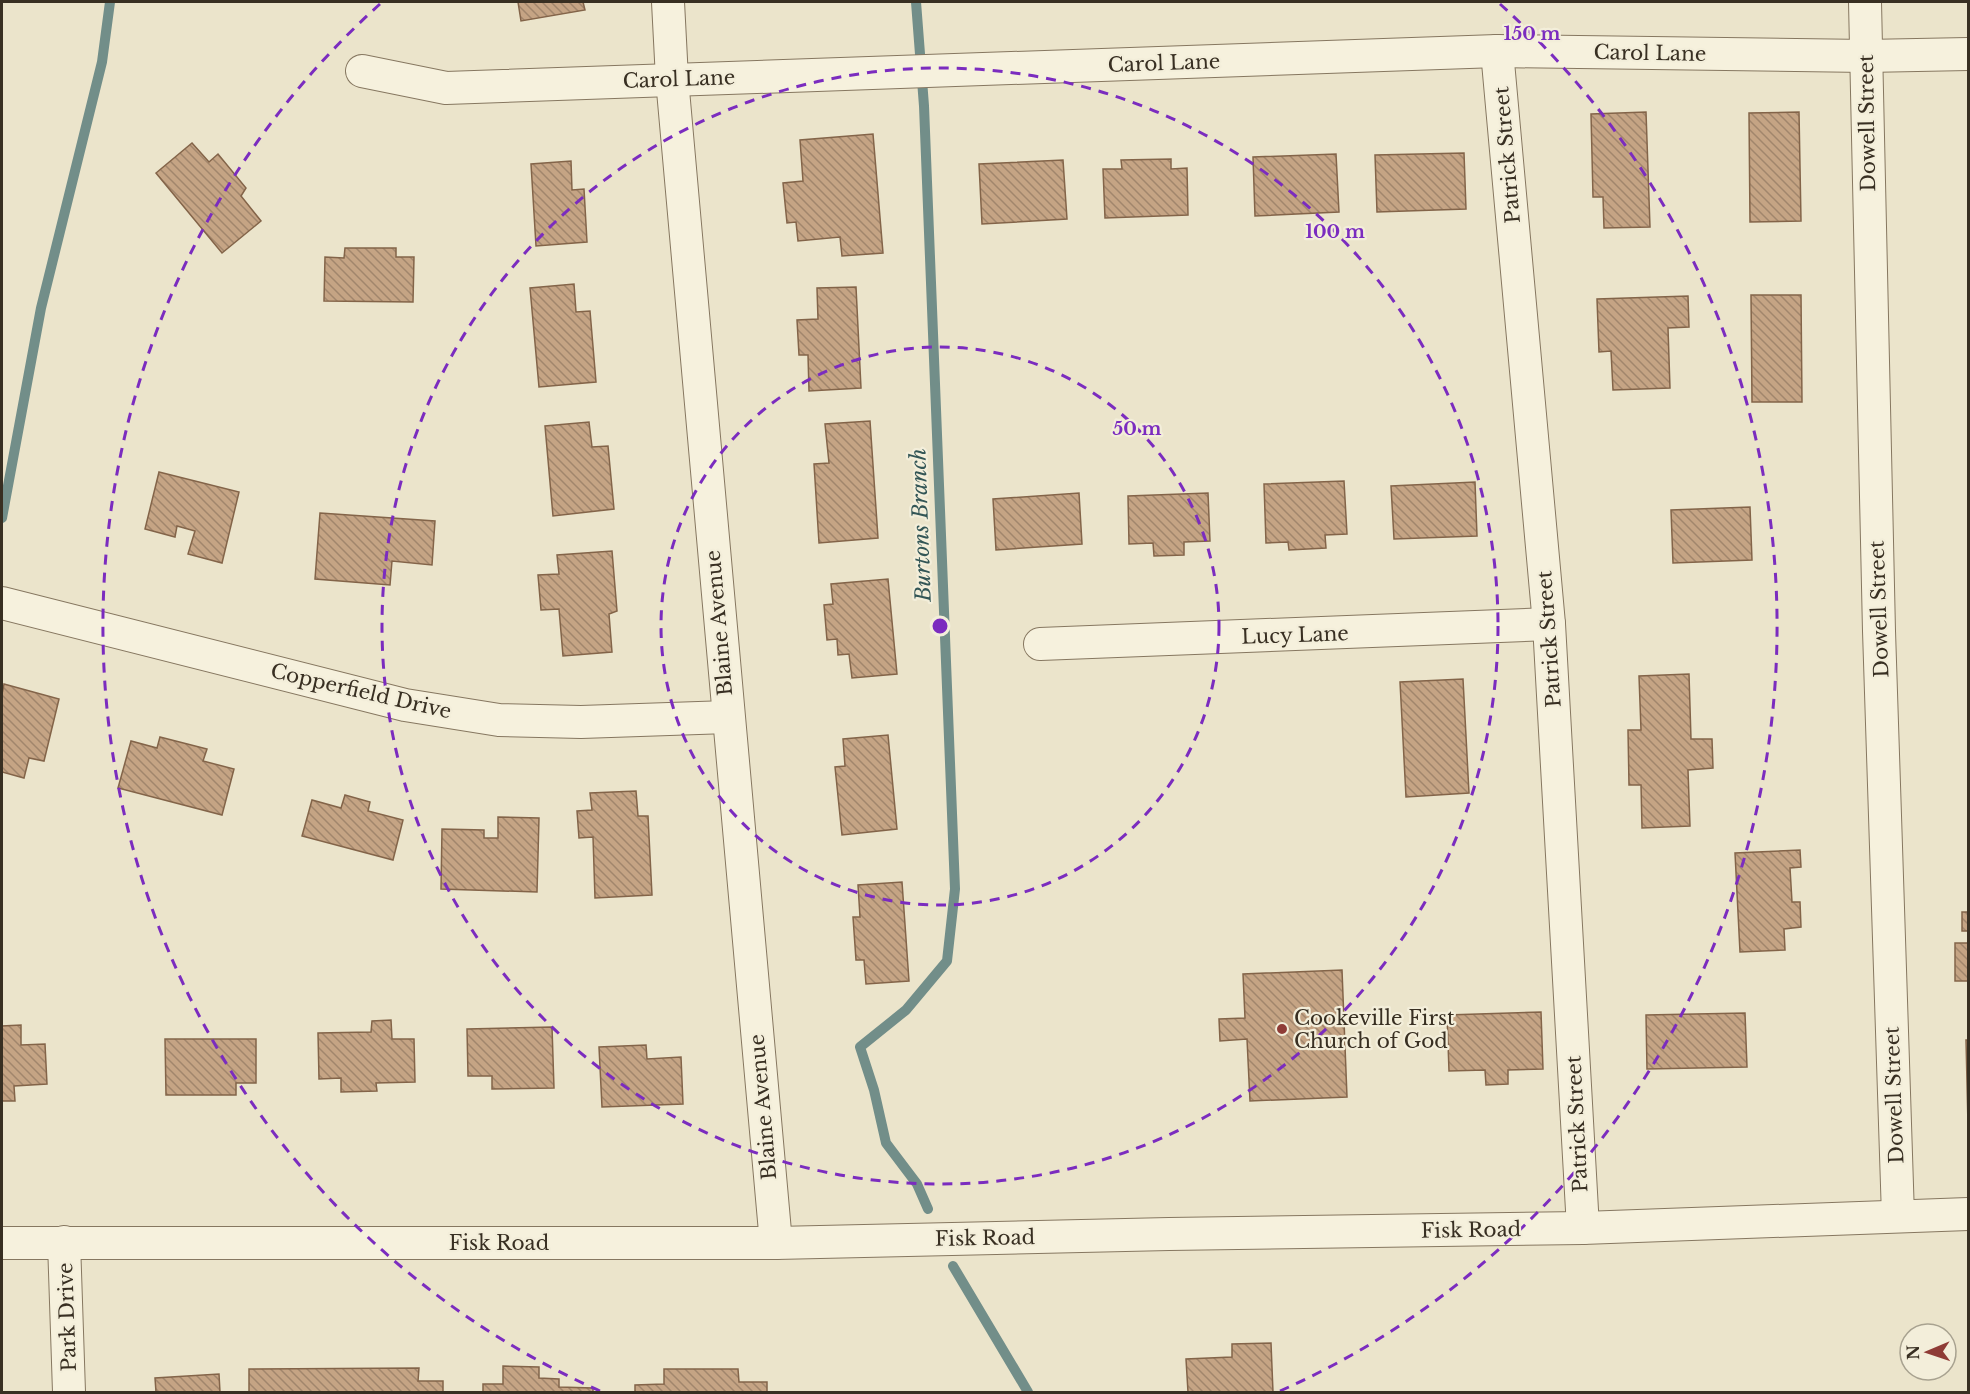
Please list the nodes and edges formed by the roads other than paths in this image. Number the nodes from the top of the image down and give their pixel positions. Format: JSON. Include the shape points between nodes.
{"nodes":[{"id":1,"x":668,"y":2,"type":"edge"},
{"id":2,"x":1865,"y":2,"type":"edge"},
{"id":3,"x":1497,"y":51,"type":"junction"},
{"id":4,"x":1968,"y":54,"type":"edge"},
{"id":5,"x":1866,"y":57,"type":"junction"},
{"id":6,"x":362,"y":71,"type":"dead end"},
{"id":7,"x":672,"y":79,"type":"junction"},
{"id":8,"x":2,"y":603,"type":"edge"},
{"id":9,"x":1549,"y":624,"type":"junction"},
{"id":10,"x":1040,"y":644,"type":"dead end"},
{"id":11,"x":728,"y":717,"type":"junction"},
{"id":12,"x":1968,"y":1214,"type":"edge"},
{"id":13,"x":1899,"y":1216,"type":"junction"},
{"id":14,"x":1583,"y":1228,"type":"junction"},
{"id":15,"x":64,"y":1242,"type":"junction"},
{"id":16,"x":2,"y":1243,"type":"edge"},
{"id":17,"x":776,"y":1244,"type":"junction"},
{"id":18,"x":69,"y":1392,"type":"edge"}],
"edges":[{"from":1,"to":7,"type":"street","name":"Blaine Avenue"},
{"from":2,"to":5,"type":"street","name":"Dowell Street"},
{"from":3,"to":5,"type":"street","name":"Carol Lane"},
{"from":3,"to":7,"type":"street","name":"Carol Lane"},
{"from":3,"to":9,"type":"street","name":"Patrick Street"},
{"from":4,"to":5,"type":"street","name":"Carol Lane"},
{"from":5,"to":13,"type":"street","name":"Dowell Street","via":[[1879,643]]},
{"from":6,"to":7,"type":"street","name":"Carol Lane","via":[[446,88]]},
{"from":7,"to":11,"type":"street","name":"Blaine Avenue"},
{"from":8,"to":11,"type":"street","name":"Copperfield Drive","via":[[405,705],[489,719],[581,723]]},
{"from":9,"to":10,"type":"street","name":"Lucy Lane"},
{"from":9,"to":14,"type":"street","name":"Patrick Street"},
{"from":11,"to":17,"type":"street","name":"Blaine Avenue"},
{"from":12,"to":13,"type":"street","name":"Fisk Road"},
{"from":13,"to":14,"type":"street","name":"Fisk Road"},
{"from":14,"to":17,"type":"street","name":"Fisk Road"},
{"from":15,"to":16,"type":"street","name":"Fisk Road"},
{"from":15,"to":17,"type":"street","name":"Fisk Road"},
{"from":15,"to":18,"type":"street","name":"Park Drive"}]}
